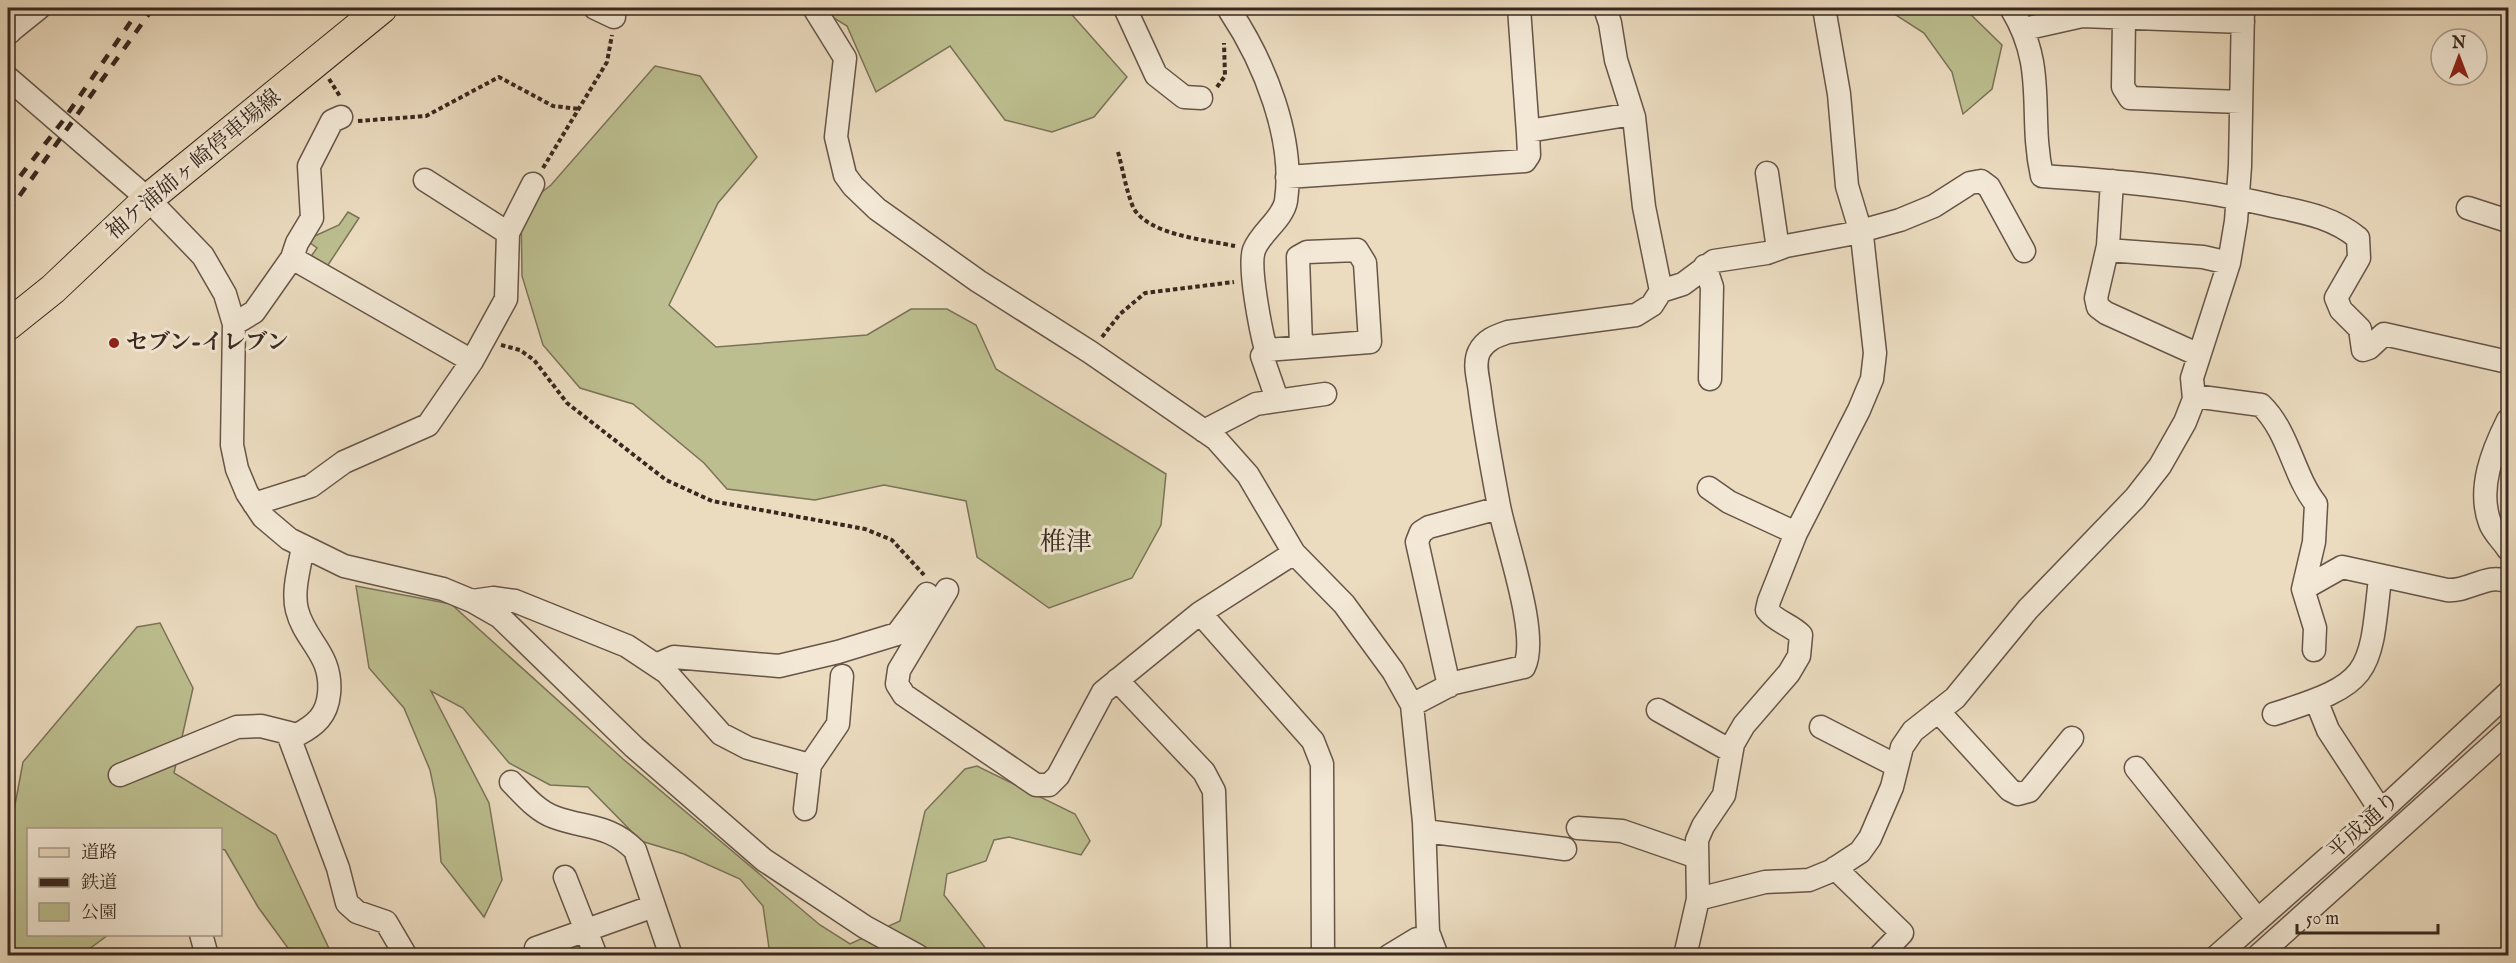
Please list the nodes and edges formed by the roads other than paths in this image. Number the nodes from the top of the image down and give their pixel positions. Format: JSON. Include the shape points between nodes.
{"nodes":[{"id":1,"x":10,"y":8,"type":"edge"},
{"id":2,"x":39,"y":8,"type":"edge"},
{"id":3,"x":382,"y":8,"type":"edge"},
{"id":4,"x":814,"y":8,"type":"edge"},
{"id":5,"x":1125,"y":8,"type":"edge"},
{"id":6,"x":1519,"y":8,"type":"edge"},
{"id":7,"x":1605,"y":8,"type":"edge"},
{"id":8,"x":1824,"y":8,"type":"edge"},
{"id":9,"x":2011,"y":8,"type":"edge"},
{"id":10,"x":1230,"y":11,"type":"dead end"},
{"id":11,"x":2243,"y":15,"type":"edge"},
{"id":12,"x":2124,"y":18,"type":"junction"},
{"id":13,"x":2024,"y":29,"type":"junction"},
{"id":14,"x":9,"y":32,"type":"edge"},
{"id":15,"x":8,"y":78,"type":"edge"},
{"id":16,"x":1201,"y":98,"type":"road end"},
{"id":17,"x":2241,"y":102,"type":"junction"},
{"id":18,"x":1633,"y":114,"type":"junction"},
{"id":19,"x":341,"y":117,"type":"road end"},
{"id":20,"x":1528,"y":131,"type":"junction"},
{"id":21,"x":1767,"y":173,"type":"dead end"},
{"id":22,"x":1287,"y":177,"type":"junction"},
{"id":23,"x":425,"y":180,"type":"dead end"},
{"id":24,"x":2112,"y":181,"type":"junction"},
{"id":25,"x":533,"y":184,"type":"road end"},
{"id":26,"x":2238,"y":196,"type":"junction"},
{"id":27,"x":148,"y":199,"type":"junction"},
{"id":28,"x":2468,"y":208,"type":"dead end"},
{"id":29,"x":2508,"y":221,"type":"edge"},
{"id":30,"x":1861,"y":230,"type":"junction"},
{"id":31,"x":508,"y":233,"type":"junction"},
{"id":32,"x":1778,"y":249,"type":"junction"},
{"id":33,"x":2107,"y":250,"type":"junction"},
{"id":34,"x":2024,"y":251,"type":"dead end"},
{"id":35,"x":292,"y":258,"type":"junction"},
{"id":36,"x":2229,"y":264,"type":"junction"},
{"id":37,"x":1704,"y":266,"type":"junction"},
{"id":38,"x":1661,"y":291,"type":"junction"},
{"id":39,"x":234,"y":324,"type":"junction"},
{"id":40,"x":8,"y":325,"type":"edge"},
{"id":41,"x":1301,"y":346,"type":"junction"},
{"id":42,"x":1266,"y":350,"type":"junction"},
{"id":43,"x":2199,"y":355,"type":"junction"},
{"id":44,"x":472,"y":361,"type":"junction"},
{"id":45,"x":2508,"y":362,"type":"edge"},
{"id":46,"x":1710,"y":379,"type":"dead end"},
{"id":47,"x":1325,"y":394,"type":"dead end"},
{"id":48,"x":2194,"y":396,"type":"junction"},
{"id":49,"x":1277,"y":399,"type":"junction"},
{"id":50,"x":2508,"y":421,"type":"edge"},
{"id":51,"x":1204,"y":431,"type":"junction"},
{"id":52,"x":1709,"y":488,"type":"dead end"},
{"id":53,"x":254,"y":504,"type":"junction"},
{"id":54,"x":1499,"y":508,"type":"junction"},
{"id":55,"x":1796,"y":533,"type":"junction"},
{"id":56,"x":303,"y":546,"type":"junction"},
{"id":57,"x":2508,"y":549,"type":"edge"},
{"id":58,"x":1294,"y":553,"type":"junction"},
{"id":59,"x":2380,"y":577,"type":"junction"},
{"id":60,"x":2508,"y":582,"type":"edge"},
{"id":61,"x":2303,"y":589,"type":"junction"},
{"id":62,"x":472,"y":601,"type":"junction"},
{"id":63,"x":1200,"y":613,"type":"junction"},
{"id":64,"x":2314,"y":650,"type":"dead end"},
{"id":65,"x":656,"y":665,"type":"junction"},
{"id":66,"x":842,"y":676,"type":"dead end"},
{"id":67,"x":1117,"y":680,"type":"junction"},
{"id":68,"x":1449,"y":686,"type":"junction"},
{"id":69,"x":2508,"y":693,"type":"edge"},
{"id":70,"x":2316,"y":700,"type":"junction"},
{"id":71,"x":1412,"y":705,"type":"junction"},
{"id":72,"x":1658,"y":710,"type":"dead end"},
{"id":73,"x":1938,"y":711,"type":"junction"},
{"id":74,"x":2274,"y":714,"type":"dead end"},
{"id":75,"x":1821,"y":728,"type":"dead end"},
{"id":76,"x":2508,"y":731,"type":"edge"},
{"id":77,"x":288,"y":734,"type":"junction"},
{"id":78,"x":2072,"y":738,"type":"dead end"},
{"id":79,"x":1731,"y":751,"type":"junction"},
{"id":80,"x":810,"y":765,"type":"junction"},
{"id":81,"x":1897,"y":766,"type":"junction"},
{"id":82,"x":2136,"y":768,"type":"dead end"},
{"id":83,"x":120,"y":775,"type":"dead end"},
{"id":84,"x":511,"y":782,"type":"dead end"},
{"id":85,"x":805,"y":809,"type":"dead end"},
{"id":86,"x":2381,"y":811,"type":"junction"},
{"id":87,"x":1578,"y":828,"type":"dead end"},
{"id":88,"x":1425,"y":831,"type":"junction"},
{"id":89,"x":1565,"y":849,"type":"dead end"},
{"id":90,"x":1696,"y":856,"type":"junction"},
{"id":91,"x":1835,"y":868,"type":"junction"},
{"id":92,"x":565,"y":877,"type":"dead end"},
{"id":93,"x":1698,"y":899,"type":"junction"},
{"id":94,"x":654,"y":906,"type":"junction"},
{"id":95,"x":2258,"y":920,"type":"junction"},
{"id":96,"x":586,"y":930,"type":"junction"},
{"id":97,"x":202,"y":936,"type":"edge"},
{"id":98,"x":1434,"y":946,"type":"edge"},
{"id":99,"x":536,"y":948,"type":"dead end"},
{"id":100,"x":207,"y":956,"type":"edge"},
{"id":101,"x":406,"y":956,"type":"edge"},
{"id":102,"x":596,"y":956,"type":"edge"},
{"id":103,"x":671,"y":956,"type":"edge"},
{"id":104,"x":918,"y":956,"type":"edge"},
{"id":105,"x":1219,"y":956,"type":"edge"},
{"id":106,"x":1323,"y":956,"type":"edge"},
{"id":107,"x":1389,"y":956,"type":"edge"},
{"id":108,"x":1685,"y":956,"type":"edge"},
{"id":109,"x":1880,"y":956,"type":"edge"},
{"id":110,"x":2217,"y":956,"type":"edge"},
{"id":111,"x":2258,"y":956,"type":"edge"}],
"edges":[{"from":1,"to":14,"type":"street"},
{"from":2,"to":14,"type":"street"},
{"from":3,"to":27,"type":"main road","name":"袖ケ浦姉ヶ崎停車場線"},
{"from":4,"to":51,"type":"street","via":[[845,58],[836,137],[845,175],[853,186],[877,209],[978,281]]},
{"from":5,"to":16,"type":"street","via":[[1156,75],[1184,97]]},
{"from":6,"to":20,"type":"street"},
{"from":7,"to":18,"type":"street"},
{"from":8,"to":30,"type":"street","via":[[1839,94],[1847,186]]},
{"from":9,"to":13,"type":"street"},
{"from":10,"to":22,"type":"street","via":[[1245,32],[1280,116]]},
{"from":11,"to":12,"type":"street"},
{"from":11,"to":17,"type":"street"},
{"from":12,"to":13,"type":"street","via":[[2082,16]]},
{"from":12,"to":17,"type":"street","via":[[2123,87],[2130,98]]},
{"from":13,"to":24,"type":"street","via":[[2036,73],[2042,176]]},
{"from":15,"to":27,"type":"street"},
{"from":17,"to":26,"type":"street"},
{"from":18,"to":20,"type":"street"},
{"from":18,"to":38,"type":"street","via":[[1644,207]]},
{"from":19,"to":35,"type":"street","via":[[332,121],[309,166],[312,218]]},
{"from":20,"to":22,"type":"street","via":[[1529,155],[1525,161]]},
{"from":21,"to":32,"type":"street"},
{"from":22,"to":42,"type":"street","via":[[1286,204],[1253,251]]},
{"from":23,"to":31,"type":"street"},
{"from":24,"to":26,"type":"street"},
{"from":24,"to":33,"type":"street"},
{"from":25,"to":31,"type":"street"},
{"from":26,"to":36,"type":"street"},
{"from":26,"to":45,"type":"street","via":[[2307,212],[2342,225],[2358,238],[2359,258],[2336,298],[2340,310],[2360,329],[2363,350],[2384,334]]},
{"from":27,"to":39,"type":"street","via":[[202,256],[225,294]]},
{"from":27,"to":40,"type":"main road","name":"袖ケ浦姉ヶ崎停車場線","via":[[53,289]]},
{"from":28,"to":29,"type":"street"},
{"from":30,"to":32,"type":"street"},
{"from":30,"to":34,"type":"street","via":[[1934,206],[1970,183],[1981,181],[1989,187]]},
{"from":30,"to":55,"type":"street","via":[[1875,353],[1872,379]]},
{"from":31,"to":44,"type":"street","via":[[506,299]]},
{"from":32,"to":37,"type":"street"},
{"from":33,"to":36,"type":"street","via":[[2203,256]]},
{"from":33,"to":43,"type":"street","via":[[2096,298],[2098,306],[2106,314]]},
{"from":35,"to":39,"type":"street","via":[[254,312]]},
{"from":35,"to":44,"type":"street"},
{"from":36,"to":43,"type":"street"},
{"from":37,"to":38,"type":"street","via":[[1683,284]]},
{"from":37,"to":46,"type":"street","via":[[1712,287]]},
{"from":38,"to":54,"type":"street","via":[[1652,305],[1636,315],[1508,332],[1489,339],[1479,353],[1476,370]]},
{"from":39,"to":53,"type":"street","via":[[232,445],[237,469]]},
{"from":41,"to":41,"type":"street","via":[[1370,342],[1365,263],[1357,250],[1307,252],[1298,256]]},
{"from":41,"to":42,"type":"street"},
{"from":42,"to":49,"type":"street","via":[[1262,356]]},
{"from":43,"to":48,"type":"street","via":[[2192,378]]},
{"from":44,"to":53,"type":"street","via":[[428,425],[344,462],[311,486]]},
{"from":47,"to":49,"type":"street"},
{"from":48,"to":61,"type":"street","via":[[2261,405],[2277,426],[2303,488],[2316,504],[2314,542]]},
{"from":48,"to":73,"type":"street","via":[[2185,422],[2160,466],[2135,498],[2028,609],[1955,698]]},
{"from":49,"to":51,"type":"street","via":[[1256,404]]},
{"from":50,"to":57,"type":"street","via":[[2486,480],[2485,502],[2490,524]]},
{"from":51,"to":58,"type":"street","via":[[1248,475]]},
{"from":52,"to":55,"type":"street"},
{"from":53,"to":56,"type":"street","via":[[263,517]]},
{"from":54,"to":68,"type":"street","via":[[1429,527],[1421,532],[1418,542]]},
{"from":54,"to":68,"type":"street","via":[[1525,616],[1530,657],[1524,667]]},
{"from":55,"to":79,"type":"street","via":[[1767,610],[1801,635],[1799,656],[1744,725]]},
{"from":56,"to":62,"type":"street","via":[[344,566],[443,589]]},
{"from":56,"to":77,"type":"street","via":[[295,597],[297,612],[331,678],[323,717],[297,735]]},
{"from":58,"to":63,"type":"street"},
{"from":58,"to":71,"type":"street","via":[[1344,604],[1393,671]]},
{"from":59,"to":60,"type":"street","via":[[2460,591],[2490,578]]},
{"from":59,"to":61,"type":"street","via":[[2342,567]]},
{"from":59,"to":70,"type":"street","via":[[2373,644],[2367,662],[2335,693]]},
{"from":61,"to":64,"type":"street","via":[[2315,628]]},
{"from":62,"to":65,"type":"street","via":[[493,598],[515,602],[627,646]]},
{"from":62,"to":104,"type":"street","via":[[500,617],[634,747],[764,860],[865,927]]},
{"from":63,"to":67,"type":"street"},
{"from":63,"to":106,"type":"street","via":[[1313,741],[1322,764]]},
{"from":65,"to":67,"type":"street","via":[[674,657],[779,666],[837,652],[897,633],[937,592],[899,670],[897,684],[904,695],[1036,785],[1049,785],[1058,776],[1103,692]]},
{"from":65,"to":80,"type":"street","via":[[721,734],[748,748]]},
{"from":66,"to":80,"type":"street","via":[[838,724]]},
{"from":67,"to":105,"type":"street","via":[[1204,772],[1214,791]]},
{"from":68,"to":71,"type":"street"},
{"from":69,"to":86,"type":"street","name":"平成通り"},
{"from":70,"to":74,"type":"street"},
{"from":70,"to":86,"type":"street","via":[[2328,730]]},
{"from":71,"to":88,"type":"street"},
{"from":72,"to":79,"type":"street"},
{"from":73,"to":78,"type":"street","via":[[2018,794],[2029,790]]},
{"from":73,"to":81,"type":"street","via":[[1913,730],[1902,747]]},
{"from":75,"to":81,"type":"street"},
{"from":76,"to":111,"type":"street","name":"平成通り"},
{"from":77,"to":83,"type":"street","via":[[261,726],[237,727]]},
{"from":77,"to":101,"type":"street","via":[[338,868],[347,903],[357,912],[386,922]]},
{"from":79,"to":90,"type":"street","via":[[1724,795],[1703,826]]},
{"from":80,"to":85,"type":"street"},
{"from":81,"to":91,"type":"street","via":[[1892,788],[1870,838],[1860,852]]},
{"from":82,"to":95,"type":"street"},
{"from":84,"to":94,"type":"street","via":[[553,817],[600,827],[622,838],[634,850]]},
{"from":86,"to":95,"type":"street","name":"平成通り"},
{"from":87,"to":90,"type":"street","via":[[1622,831]]},
{"from":88,"to":89,"type":"street"},
{"from":88,"to":98,"type":"street"},
{"from":90,"to":93,"type":"street"},
{"from":91,"to":93,"type":"street","via":[[1809,880],[1765,882]]},
{"from":91,"to":109,"type":"street","via":[[1902,933]]},
{"from":92,"to":96,"type":"street"},
{"from":93,"to":108,"type":"street"},
{"from":94,"to":96,"type":"street"},
{"from":94,"to":103,"type":"street"},
{"from":95,"to":110,"type":"street","name":"平成通り"},
{"from":96,"to":99,"type":"street"},
{"from":96,"to":102,"type":"street"},
{"from":97,"to":100,"type":"street"},
{"from":98,"to":107,"type":"street","via":[[1417,939]]}]}
